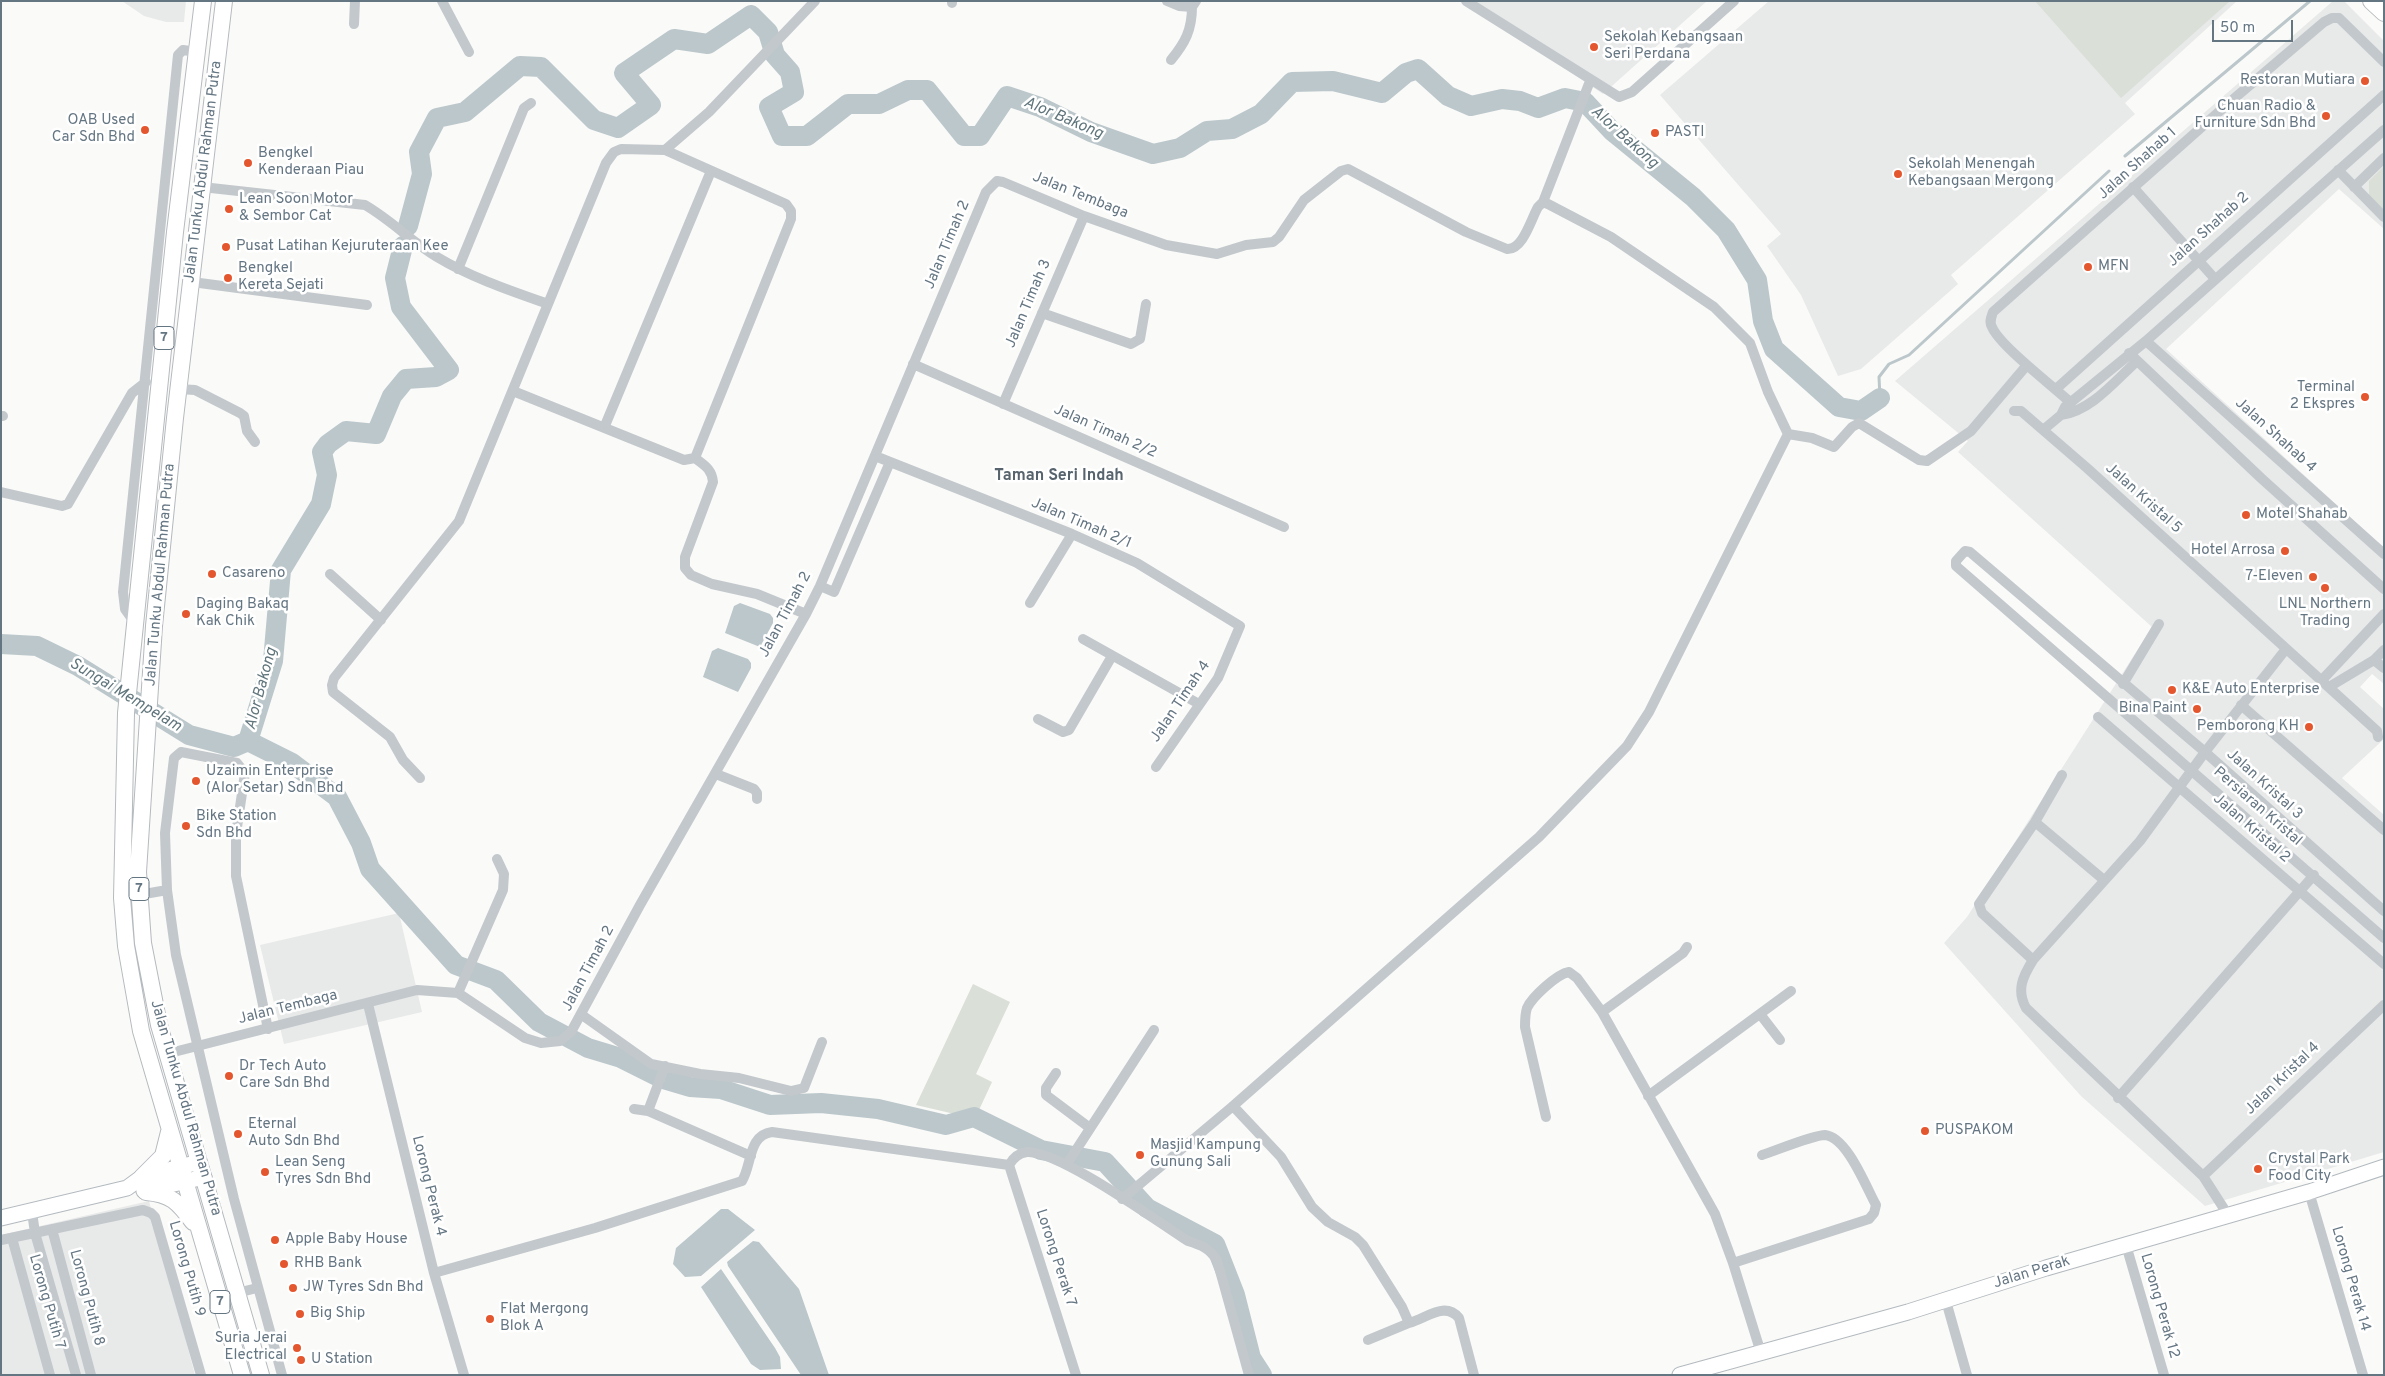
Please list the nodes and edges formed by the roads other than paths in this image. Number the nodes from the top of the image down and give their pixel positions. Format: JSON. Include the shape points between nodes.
{"nodes":[{"id":1,"x":203,"y":1,"type":"edge"},
{"id":2,"x":224,"y":1,"type":"edge"},
{"id":3,"x":355,"y":1,"type":"edge"},
{"id":4,"x":442,"y":1,"type":"edge"},
{"id":5,"x":815,"y":1,"type":"edge"},
{"id":6,"x":1167,"y":1,"type":"edge"},
{"id":7,"x":1466,"y":1,"type":"edge"},
{"id":8,"x":1734,"y":1,"type":"edge"},
{"id":9,"x":2372,"y":1,"type":"edge"},
{"id":10,"x":1194,"y":4,"type":"edge"},
{"id":11,"x":2384,"y":13,"type":"edge"},
{"id":12,"x":354,"y":24,"type":"dead end"},
{"id":13,"x":469,"y":52,"type":"dead end"},
{"id":14,"x":1171,"y":60,"type":"dead end"},
{"id":15,"x":2384,"y":62,"type":"edge"},
{"id":16,"x":1590,"y":81,"type":"junction"},
{"id":17,"x":2384,"y":95,"type":"edge"},
{"id":18,"x":531,"y":104,"type":"dead end"},
{"id":19,"x":2384,"y":130,"type":"edge"},
{"id":20,"x":665,"y":150,"type":"junction"},
{"id":21,"x":2384,"y":158,"type":"edge"},
{"id":22,"x":2338,"y":170,"type":"junction"},
{"id":23,"x":711,"y":171,"type":"junction"},
{"id":24,"x":202,"y":187,"type":"junction"},
{"id":25,"x":2354,"y":187,"type":"junction"},
{"id":26,"x":2133,"y":188,"type":"junction"},
{"id":27,"x":986,"y":192,"type":"joint"},
{"id":28,"x":1543,"y":202,"type":"junction"},
{"id":29,"x":1084,"y":216,"type":"junction"},
{"id":30,"x":2384,"y":217,"type":"edge"},
{"id":31,"x":2198,"y":260,"type":"junction"},
{"id":32,"x":458,"y":269,"type":"junction"},
{"id":33,"x":2215,"y":279,"type":"junction"},
{"id":34,"x":192,"y":282,"type":"junction"},
{"id":35,"x":548,"y":304,"type":"junction"},
{"id":36,"x":1146,"y":304,"type":"dead end"},
{"id":37,"x":366,"y":305,"type":"dead end"},
{"id":38,"x":1042,"y":313,"type":"junction"},
{"id":39,"x":2146,"y":340,"type":"junction"},
{"id":40,"x":2129,"y":353,"type":"junction"},
{"id":41,"x":2136,"y":362,"type":"junction"},
{"id":42,"x":914,"y":364,"type":"junction"},
{"id":43,"x":2027,"y":365,"type":"junction"},
{"id":44,"x":152,"y":384,"type":"junction"},
{"id":45,"x":179,"y":389,"type":"junction"},
{"id":46,"x":2056,"y":389,"type":"junction"},
{"id":47,"x":513,"y":391,"type":"junction"},
{"id":48,"x":2071,"y":403,"type":"junction"},
{"id":49,"x":1003,"y":404,"type":"junction"},
{"id":50,"x":2014,"y":411,"type":"dead end"},
{"id":51,"x":2061,"y":415,"type":"junction"},
{"id":52,"x":604,"y":428,"type":"junction"},
{"id":53,"x":2043,"y":430,"type":"junction"},
{"id":54,"x":1788,"y":434,"type":"junction"},
{"id":55,"x":255,"y":442,"type":"dead end"},
{"id":56,"x":875,"y":456,"type":"junction"},
{"id":57,"x":695,"y":458,"type":"junction"},
{"id":58,"x":890,"y":462,"type":"junction"},
{"id":59,"x":1,"y":492,"type":"edge"},
{"id":60,"x":1284,"y":527,"type":"dead end"},
{"id":61,"x":1072,"y":534,"type":"junction"},
{"id":62,"x":2384,"y":554,"type":"edge"},
{"id":63,"x":330,"y":574,"type":"dead end"},
{"id":64,"x":820,"y":586,"type":"junction"},
{"id":65,"x":2384,"y":589,"type":"edge"},
{"id":66,"x":1030,"y":603,"type":"dead end"},
{"id":67,"x":806,"y":614,"type":"junction"},
{"id":68,"x":2384,"y":614,"type":"edge"},
{"id":69,"x":381,"y":620,"type":"junction"},
{"id":70,"x":2159,"y":624,"type":"dead end"},
{"id":71,"x":1240,"y":626,"type":"joint"},
{"id":72,"x":1082,"y":639,"type":"dead end"},
{"id":73,"x":2286,"y":649,"type":"junction"},
{"id":74,"x":2384,"y":650,"type":"edge"},
{"id":75,"x":1112,"y":656,"type":"junction"},
{"id":76,"x":2374,"y":660,"type":"junction"},
{"id":77,"x":2384,"y":668,"type":"edge"},
{"id":78,"x":2122,"y":684,"type":"junction"},
{"id":79,"x":2326,"y":684,"type":"junction"},
{"id":80,"x":2110,"y":700,"type":"joint"},
{"id":81,"x":1199,"y":704,"type":"junction"},
{"id":82,"x":2241,"y":705,"type":"junction"},
{"id":83,"x":2098,"y":717,"type":"dead end"},
{"id":84,"x":1038,"y":719,"type":"dead end"},
{"id":85,"x":2378,"y":737,"type":"dead end"},
{"id":86,"x":2205,"y":752,"type":"junction"},
{"id":87,"x":1156,"y":767,"type":"dead end"},
{"id":88,"x":2192,"y":771,"type":"junction"},
{"id":89,"x":716,"y":774,"type":"junction"},
{"id":90,"x":2062,"y":775,"type":"dead end"},
{"id":91,"x":420,"y":778,"type":"dead end"},
{"id":92,"x":2179,"y":787,"type":"junction"},
{"id":93,"x":757,"y":799,"type":"dead end"},
{"id":94,"x":2035,"y":822,"type":"junction"},
{"id":95,"x":2384,"y":830,"type":"edge"},
{"id":96,"x":497,"y":859,"type":"dead end"},
{"id":97,"x":2314,"y":875,"type":"junction"},
{"id":98,"x":2104,"y":880,"type":"junction"},
{"id":99,"x":167,"y":890,"type":"junction"},
{"id":100,"x":2301,"y":891,"type":"junction"},
{"id":101,"x":139,"y":895,"type":"junction"},
{"id":102,"x":2384,"y":911,"type":"edge"},
{"id":103,"x":2384,"y":938,"type":"edge"},
{"id":104,"x":1687,"y":947,"type":"dead end"},
{"id":105,"x":2033,"y":960,"type":"junction"},
{"id":106,"x":2384,"y":964,"type":"edge"},
{"id":107,"x":1791,"y":991,"type":"dead end"},
{"id":108,"x":458,"y":993,"type":"junction"},
{"id":109,"x":368,"y":1004,"type":"junction"},
{"id":110,"x":2384,"y":1005,"type":"edge"},
{"id":111,"x":1602,"y":1012,"type":"junction"},
{"id":112,"x":1760,"y":1014,"type":"junction"},
{"id":113,"x":582,"y":1015,"type":"junction"},
{"id":114,"x":268,"y":1029,"type":"junction"},
{"id":115,"x":1154,"y":1030,"type":"dead end"},
{"id":116,"x":1780,"y":1040,"type":"dead end"},
{"id":117,"x":822,"y":1042,"type":"dead end"},
{"id":118,"x":198,"y":1046,"type":"junction"},
{"id":119,"x":166,"y":1054,"type":"junction"},
{"id":120,"x":662,"y":1073,"type":"junction"},
{"id":121,"x":1056,"y":1073,"type":"dead end"},
{"id":122,"x":1648,"y":1096,"type":"junction"},
{"id":123,"x":2118,"y":1098,"type":"junction"},
{"id":124,"x":1233,"y":1106,"type":"junction"},
{"id":125,"x":634,"y":1109,"type":"dead end"},
{"id":126,"x":648,"y":1111,"type":"junction"},
{"id":127,"x":1546,"y":1117,"type":"dead end"},
{"id":128,"x":1090,"y":1128,"type":"junction"},
{"id":129,"x":169,"y":1132,"type":"junction"},
{"id":130,"x":1762,"y":1155,"type":"dead end"},
{"id":131,"x":751,"y":1156,"type":"junction"},
{"id":132,"x":1068,"y":1162,"type":"junction"},
{"id":133,"x":1009,"y":1165,"type":"junction"},
{"id":134,"x":2384,"y":1167,"type":"edge"},
{"id":135,"x":201,"y":1169,"type":"junction"},
{"id":136,"x":183,"y":1175,"type":"junction"},
{"id":137,"x":2203,"y":1176,"type":"junction"},
{"id":138,"x":144,"y":1184,"type":"junction"},
{"id":139,"x":2309,"y":1192,"type":"junction"},
{"id":140,"x":1128,"y":1194,"type":"junction"},
{"id":141,"x":32,"y":1212,"type":"junction"},
{"id":142,"x":2228,"y":1215,"type":"junction"},
{"id":143,"x":1,"y":1218,"type":"edge"},
{"id":144,"x":52,"y":1229,"type":"junction"},
{"id":145,"x":199,"y":1230,"type":"junction"},
{"id":146,"x":35,"y":1233,"type":"junction"},
{"id":147,"x":12,"y":1238,"type":"junction"},
{"id":148,"x":1,"y":1240,"type":"edge"},
{"id":149,"x":2126,"y":1245,"type":"junction"},
{"id":150,"x":1733,"y":1263,"type":"junction"},
{"id":151,"x":434,"y":1273,"type":"junction"},
{"id":152,"x":257,"y":1288,"type":"junction"},
{"id":153,"x":237,"y":1293,"type":"junction"},
{"id":154,"x":1946,"y":1301,"type":"junction"},
{"id":155,"x":1409,"y":1323,"type":"junction"},
{"id":156,"x":1368,"y":1340,"type":"dead end"},
{"id":157,"x":1761,"y":1353,"type":"junction"},
{"id":158,"x":1689,"y":1373,"type":"edge"},
{"id":159,"x":50,"y":1375,"type":"edge"},
{"id":160,"x":76,"y":1375,"type":"edge"},
{"id":161,"x":91,"y":1375,"type":"edge"},
{"id":162,"x":201,"y":1375,"type":"edge"},
{"id":163,"x":242,"y":1375,"type":"edge"},
{"id":164,"x":261,"y":1375,"type":"edge"},
{"id":165,"x":282,"y":1375,"type":"edge"},
{"id":166,"x":464,"y":1375,"type":"edge"},
{"id":167,"x":1076,"y":1375,"type":"edge"},
{"id":168,"x":1249,"y":1375,"type":"edge"},
{"id":169,"x":1474,"y":1375,"type":"edge"},
{"id":170,"x":1967,"y":1375,"type":"edge"},
{"id":171,"x":2164,"y":1375,"type":"edge"},
{"id":172,"x":2362,"y":1375,"type":"edge"}],
"edges":[{"from":1,"to":44,"type":"main road","name":"Jalan Tunku Abdul Rahman Putra","number":"7"},
{"from":2,"to":24,"type":"main road","name":"Jalan Tunku Abdul Rahman Putra","number":"7"},
{"from":3,"to":12,"type":"street"},
{"from":4,"to":13,"type":"street"},
{"from":5,"to":20,"type":"street","via":[[709,112]]},
{"from":6,"to":10,"type":"street","via":[[1178,6]]},
{"from":7,"to":16,"type":"street"},
{"from":8,"to":16,"type":"street","via":[[1626,96],[1619,97]]},
{"from":9,"to":11,"type":"main road"},
{"from":10,"to":14,"type":"street","via":[[1186,42]]},
{"from":15,"to":26,"type":"street","name":"Jalan Shahab 1","via":[[2339,18],[2324,22]]},
{"from":16,"to":28,"type":"street"},
{"from":17,"to":31,"type":"street","name":"Jalan Shahab 2"},
{"from":18,"to":32,"type":"street","via":[[524,108]]},
{"from":19,"to":22,"type":"street"},
{"from":20,"to":23,"type":"street"},
{"from":20,"to":35,"type":"street","via":[[621,149],[609,157]]},
{"from":21,"to":25,"type":"street"},
{"from":22,"to":25,"type":"street"},
{"from":22,"to":33,"type":"street"},
{"from":23,"to":52,"type":"street"},
{"from":23,"to":57,"type":"street","via":[[786,204],[791,211],[791,219]]},
{"from":24,"to":32,"type":"street","via":[[365,205],[436,257]]},
{"from":24,"to":34,"type":"main road","name":"Jalan Tunku Abdul Rahman Putra","number":"7"},
{"from":25,"to":30,"type":"street"},
{"from":26,"to":31,"type":"street"},
{"from":26,"to":43,"type":"street","name":"Jalan Shahab 1","via":[[1993,312],[1990,319],[1994,331]]},
{"from":27,"to":29,"type":"street","name":"Jalan Tembaga","via":[[996,181],[1003,182]]},
{"from":27,"to":42,"type":"street","name":"Jalan Timah 2"},
{"from":28,"to":29,"type":"street","name":"Jalan Tembaga","via":[[1519,244],[1512,249],[1466,232],[1348,169],[1304,200],[1273,242],[1246,245],[1217,254],[1166,245]]},
{"from":28,"to":54,"type":"street","via":[[1611,237],[1714,308],[1750,343]]},
{"from":29,"to":38,"type":"street","name":"Jalan Timah 3"},
{"from":31,"to":33,"type":"street"},
{"from":31,"to":46,"type":"street","name":"Jalan Shahab 2"},
{"from":32,"to":35,"type":"street"},
{"from":33,"to":39,"type":"street"},
{"from":34,"to":37,"type":"street"},
{"from":34,"to":45,"type":"main road","name":"Jalan Tunku Abdul Rahman Putra","number":"7"},
{"from":35,"to":47,"type":"street"},
{"from":36,"to":38,"type":"street","via":[[1140,339],[1131,344]]},
{"from":38,"to":49,"type":"street","name":"Jalan Timah 3"},
{"from":39,"to":40,"type":"street"},
{"from":39,"to":62,"type":"street","name":"Jalan Shahab 4"},
{"from":40,"to":41,"type":"street"},
{"from":40,"to":48,"type":"street"},
{"from":41,"to":51,"type":"street","via":[[2089,405],[2072,414]]},
{"from":41,"to":65,"type":"street"},
{"from":42,"to":49,"type":"street","name":"Jalan Timah 2/2"},
{"from":42,"to":56,"type":"street","name":"Jalan Timah 2"},
{"from":43,"to":46,"type":"street","name":"Jalan Shahab 1"},
{"from":43,"to":54,"type":"street","via":[[1971,431],[1927,460],[1919,460],[1860,423],[1852,427],[1834,448],[1812,438]]},
{"from":44,"to":59,"type":"street","via":[[132,393],[68,504],[62,506]]},
{"from":44,"to":129,"type":"main road","name":"Jalan Tunku Abdul Rahman Putra","number":"7","via":[[126,713],[122,872],[126,946],[141,1031]]},
{"from":45,"to":55,"type":"street","via":[[196,390],[240,413]]},
{"from":45,"to":101,"type":"main road","name":"Jalan Tunku Abdul Rahman Putra","number":"7","via":[[154,626]]},
{"from":46,"to":48,"type":"street","name":"Jalan Shahab 1"},
{"from":47,"to":52,"type":"street"},
{"from":47,"to":69,"type":"street","via":[[459,521]]},
{"from":48,"to":51,"type":"street"},
{"from":49,"to":60,"type":"street","name":"Jalan Timah 2/2"},
{"from":50,"to":53,"type":"street","name":"Jalan Kristal 5","via":[[2021,411]]},
{"from":51,"to":53,"type":"street"},
{"from":52,"to":57,"type":"street","via":[[684,460]]},
{"from":53,"to":73,"type":"street","name":"Jalan Kristal 5"},
{"from":54,"to":124,"type":"street","via":[[1649,712],[1627,746],[1539,837]]},
{"from":56,"to":58,"type":"street","name":"Jalan Timah 2/1"},
{"from":56,"to":64,"type":"street","name":"Jalan Timah 2"},
{"from":57,"to":67,"type":"street","via":[[709,469],[713,482],[685,557],[686,568],[691,575],[712,584],[757,594]]},
{"from":58,"to":61,"type":"street","name":"Jalan Timah 2/1"},
{"from":58,"to":64,"type":"street","via":[[834,592]]},
{"from":61,"to":66,"type":"street"},
{"from":61,"to":71,"type":"street","name":"Jalan Timah 2/1","via":[[1143,566]]},
{"from":63,"to":69,"type":"street"},
{"from":64,"to":67,"type":"street","name":"Jalan Timah 2"},
{"from":67,"to":89,"type":"street","name":"Jalan Timah 2"},
{"from":68,"to":79,"type":"street"},
{"from":69,"to":91,"type":"street","via":[[334,678],[333,692],[390,737],[403,760]]},
{"from":70,"to":78,"type":"street"},
{"from":71,"to":81,"type":"street","name":"Jalan Timah 4","via":[[1218,678]]},
{"from":72,"to":75,"type":"street"},
{"from":73,"to":79,"type":"street","name":"Jalan Kristal 5"},
{"from":73,"to":82,"type":"street"},
{"from":74,"to":76,"type":"street"},
{"from":75,"to":81,"type":"street"},
{"from":75,"to":84,"type":"street","via":[[1069,730],[1063,732]]},
{"from":76,"to":77,"type":"street"},
{"from":76,"to":79,"type":"street"},
{"from":78,"to":80,"type":"street","name":"Jalan Kristal 3","via":[[1970,552],[1965,551],[1956,561],[1956,566]]},
{"from":78,"to":86,"type":"street","name":"Jalan Kristal 3"},
{"from":79,"to":85,"type":"street","name":"Jalan Kristal 5","via":[[2377,731]]},
{"from":80,"to":88,"type":"street","name":"Persiaran Kristal"},
{"from":81,"to":87,"type":"street","name":"Jalan Timah 4"},
{"from":82,"to":86,"type":"street"},
{"from":82,"to":95,"type":"street"},
{"from":83,"to":92,"type":"street","name":"Jalan Kristal 2"},
{"from":86,"to":88,"type":"street"},
{"from":86,"to":102,"type":"street","name":"Jalan Kristal 3"},
{"from":88,"to":92,"type":"street"},
{"from":88,"to":97,"type":"street","name":"Persiaran Kristal"},
{"from":89,"to":93,"type":"street","via":[[754,789]]},
{"from":89,"to":113,"type":"street","name":"Jalan Timah 2","via":[[640,905]]},
{"from":90,"to":94,"type":"street"},
{"from":92,"to":98,"type":"street","via":[[2140,841]]},
{"from":92,"to":100,"type":"street","name":"Jalan Kristal 2"},
{"from":94,"to":98,"type":"street"},
{"from":94,"to":105,"type":"street","via":[[1979,904],[1979,908]]},
{"from":96,"to":108,"type":"street","via":[[504,874],[502,890]]},
{"from":97,"to":100,"type":"street"},
{"from":97,"to":103,"type":"street","name":"Persiaran Kristal"},
{"from":98,"to":105,"type":"street"},
{"from":99,"to":101,"type":"street"},
{"from":99,"to":114,"type":"street","via":[[165,833],[174,758],[181,752],[237,763],[245,773],[236,834],[236,876]]},
{"from":99,"to":118,"type":"street","via":[[176,956]]},
{"from":100,"to":106,"type":"street","name":"Jalan Kristal 2"},
{"from":100,"to":123,"type":"street"},
{"from":101,"to":119,"type":"main road","name":"Jalan Tunku Abdul Rahman Putra","number":"7","via":[[143,943]]},
{"from":104,"to":111,"type":"street"},
{"from":105,"to":123,"type":"street","via":[[2021,982],[2021,999],[2026,1008]]},
{"from":107,"to":112,"type":"street"},
{"from":108,"to":109,"type":"street","name":"Jalan Tembaga","via":[[417,990]]},
{"from":108,"to":113,"type":"street","name":"Jalan Timah 2","via":[[525,1038],[541,1043],[560,1040],[571,1032]]},
{"from":109,"to":114,"type":"street","name":"Jalan Tembaga"},
{"from":109,"to":151,"type":"street","name":"Lorong Perak 4"},
{"from":110,"to":137,"type":"street","name":"Jalan Kristal 4"},
{"from":111,"to":122,"type":"street"},
{"from":111,"to":127,"type":"street","via":[[1577,978],[1568,972],[1557,976],[1530,1002],[1525,1028]]},
{"from":112,"to":116,"type":"street"},
{"from":112,"to":122,"type":"street"},
{"from":113,"to":120,"type":"street"},
{"from":114,"to":118,"type":"street","name":"Jalan Tembaga"},
{"from":115,"to":128,"type":"street"},
{"from":117,"to":120,"type":"street","via":[[804,1088],[799,1090],[791,1091],[739,1078]]},
{"from":118,"to":119,"type":"street","name":"Jalan Tembaga"},
{"from":118,"to":152,"type":"street"},
{"from":119,"to":135,"type":"main road","name":"Jalan Tunku Abdul Rahman Putra","number":"7"},
{"from":120,"to":126,"type":"street"},
{"from":121,"to":128,"type":"street","via":[[1046,1088],[1046,1095]]},
{"from":122,"to":150,"type":"street","via":[[1715,1214]]},
{"from":123,"to":137,"type":"street"},
{"from":124,"to":140,"type":"street"},
{"from":124,"to":155,"type":"street","via":[[1281,1157],[1312,1207],[1362,1245],[1402,1306]]},
{"from":125,"to":126,"type":"street"},
{"from":126,"to":131,"type":"street"},
{"from":128,"to":132,"type":"street"},
{"from":129,"to":136,"type":"main road","name":"Jalan Tunku Abdul Rahman Putra","number":"7"},
{"from":129,"to":138,"type":"main road","via":[[163,1156]]},
{"from":130,"to":150,"type":"street","via":[[1822,1135],[1835,1139],[1844,1147],[1876,1205],[1875,1211],[1869,1218]]},
{"from":131,"to":133,"type":"street","via":[[759,1136],[772,1132]]},
{"from":131,"to":151,"type":"street","via":[[742,1181],[729,1186]]},
{"from":132,"to":133,"type":"street","via":[[1027,1152],[1019,1154]]},
{"from":132,"to":140,"type":"street"},
{"from":133,"to":167,"type":"street","name":"Lorong Perak 7"},
{"from":134,"to":139,"type":"street","name":"Jalan Perak"},
{"from":135,"to":136,"type":"main road"},
{"from":135,"to":153,"type":"main road","name":"Jalan Tunku Abdul Rahman Putra","number":"7"},
{"from":136,"to":138,"type":"street"},
{"from":136,"to":145,"type":"main road","name":"Jalan Tunku Abdul Rahman Putra","number":"7"},
{"from":137,"to":142,"type":"street"},
{"from":138,"to":141,"type":"street"},
{"from":138,"to":145,"type":"main road","via":[[175,1201]]},
{"from":139,"to":142,"type":"street","name":"Jalan Perak"},
{"from":139,"to":172,"type":"street","name":"Lorong Perak 14"},
{"from":140,"to":168,"type":"street","via":[[1188,1241],[1204,1246],[1214,1255]]},
{"from":141,"to":143,"type":"street"},
{"from":141,"to":146,"type":"street"},
{"from":142,"to":149,"type":"street","name":"Jalan Perak"},
{"from":144,"to":146,"type":"street"},
{"from":144,"to":161,"type":"street","name":"Lorong Putih 8"},
{"from":144,"to":162,"type":"street","name":"Lorong Putih 9","via":[[143,1210],[151,1213],[155,1217]]},
{"from":145,"to":163,"type":"main road","name":"Jalan Tunku Abdul Rahman Putra","number":"7"},
{"from":146,"to":147,"type":"street"},
{"from":146,"to":160,"type":"street"},
{"from":147,"to":148,"type":"street"},
{"from":147,"to":159,"type":"street","name":"Lorong Putih 7"},
{"from":149,"to":154,"type":"street","name":"Jalan Perak"},
{"from":149,"to":171,"type":"street","name":"Lorong Perak 12"},
{"from":150,"to":157,"type":"street"},
{"from":151,"to":166,"type":"street","name":"Lorong Perak 4"},
{"from":152,"to":153,"type":"street"},
{"from":152,"to":165,"type":"street"},
{"from":153,"to":164,"type":"main road","name":"Jalan Tunku Abdul Rahman Putra","number":"7"},
{"from":154,"to":157,"type":"street","name":"Jalan Perak"},
{"from":154,"to":170,"type":"street"},
{"from":155,"to":156,"type":"street"},
{"from":155,"to":169,"type":"street","via":[[1447,1309],[1454,1311],[1459,1318]]},
{"from":157,"to":158,"type":"street","name":"Jalan Perak"}]}
